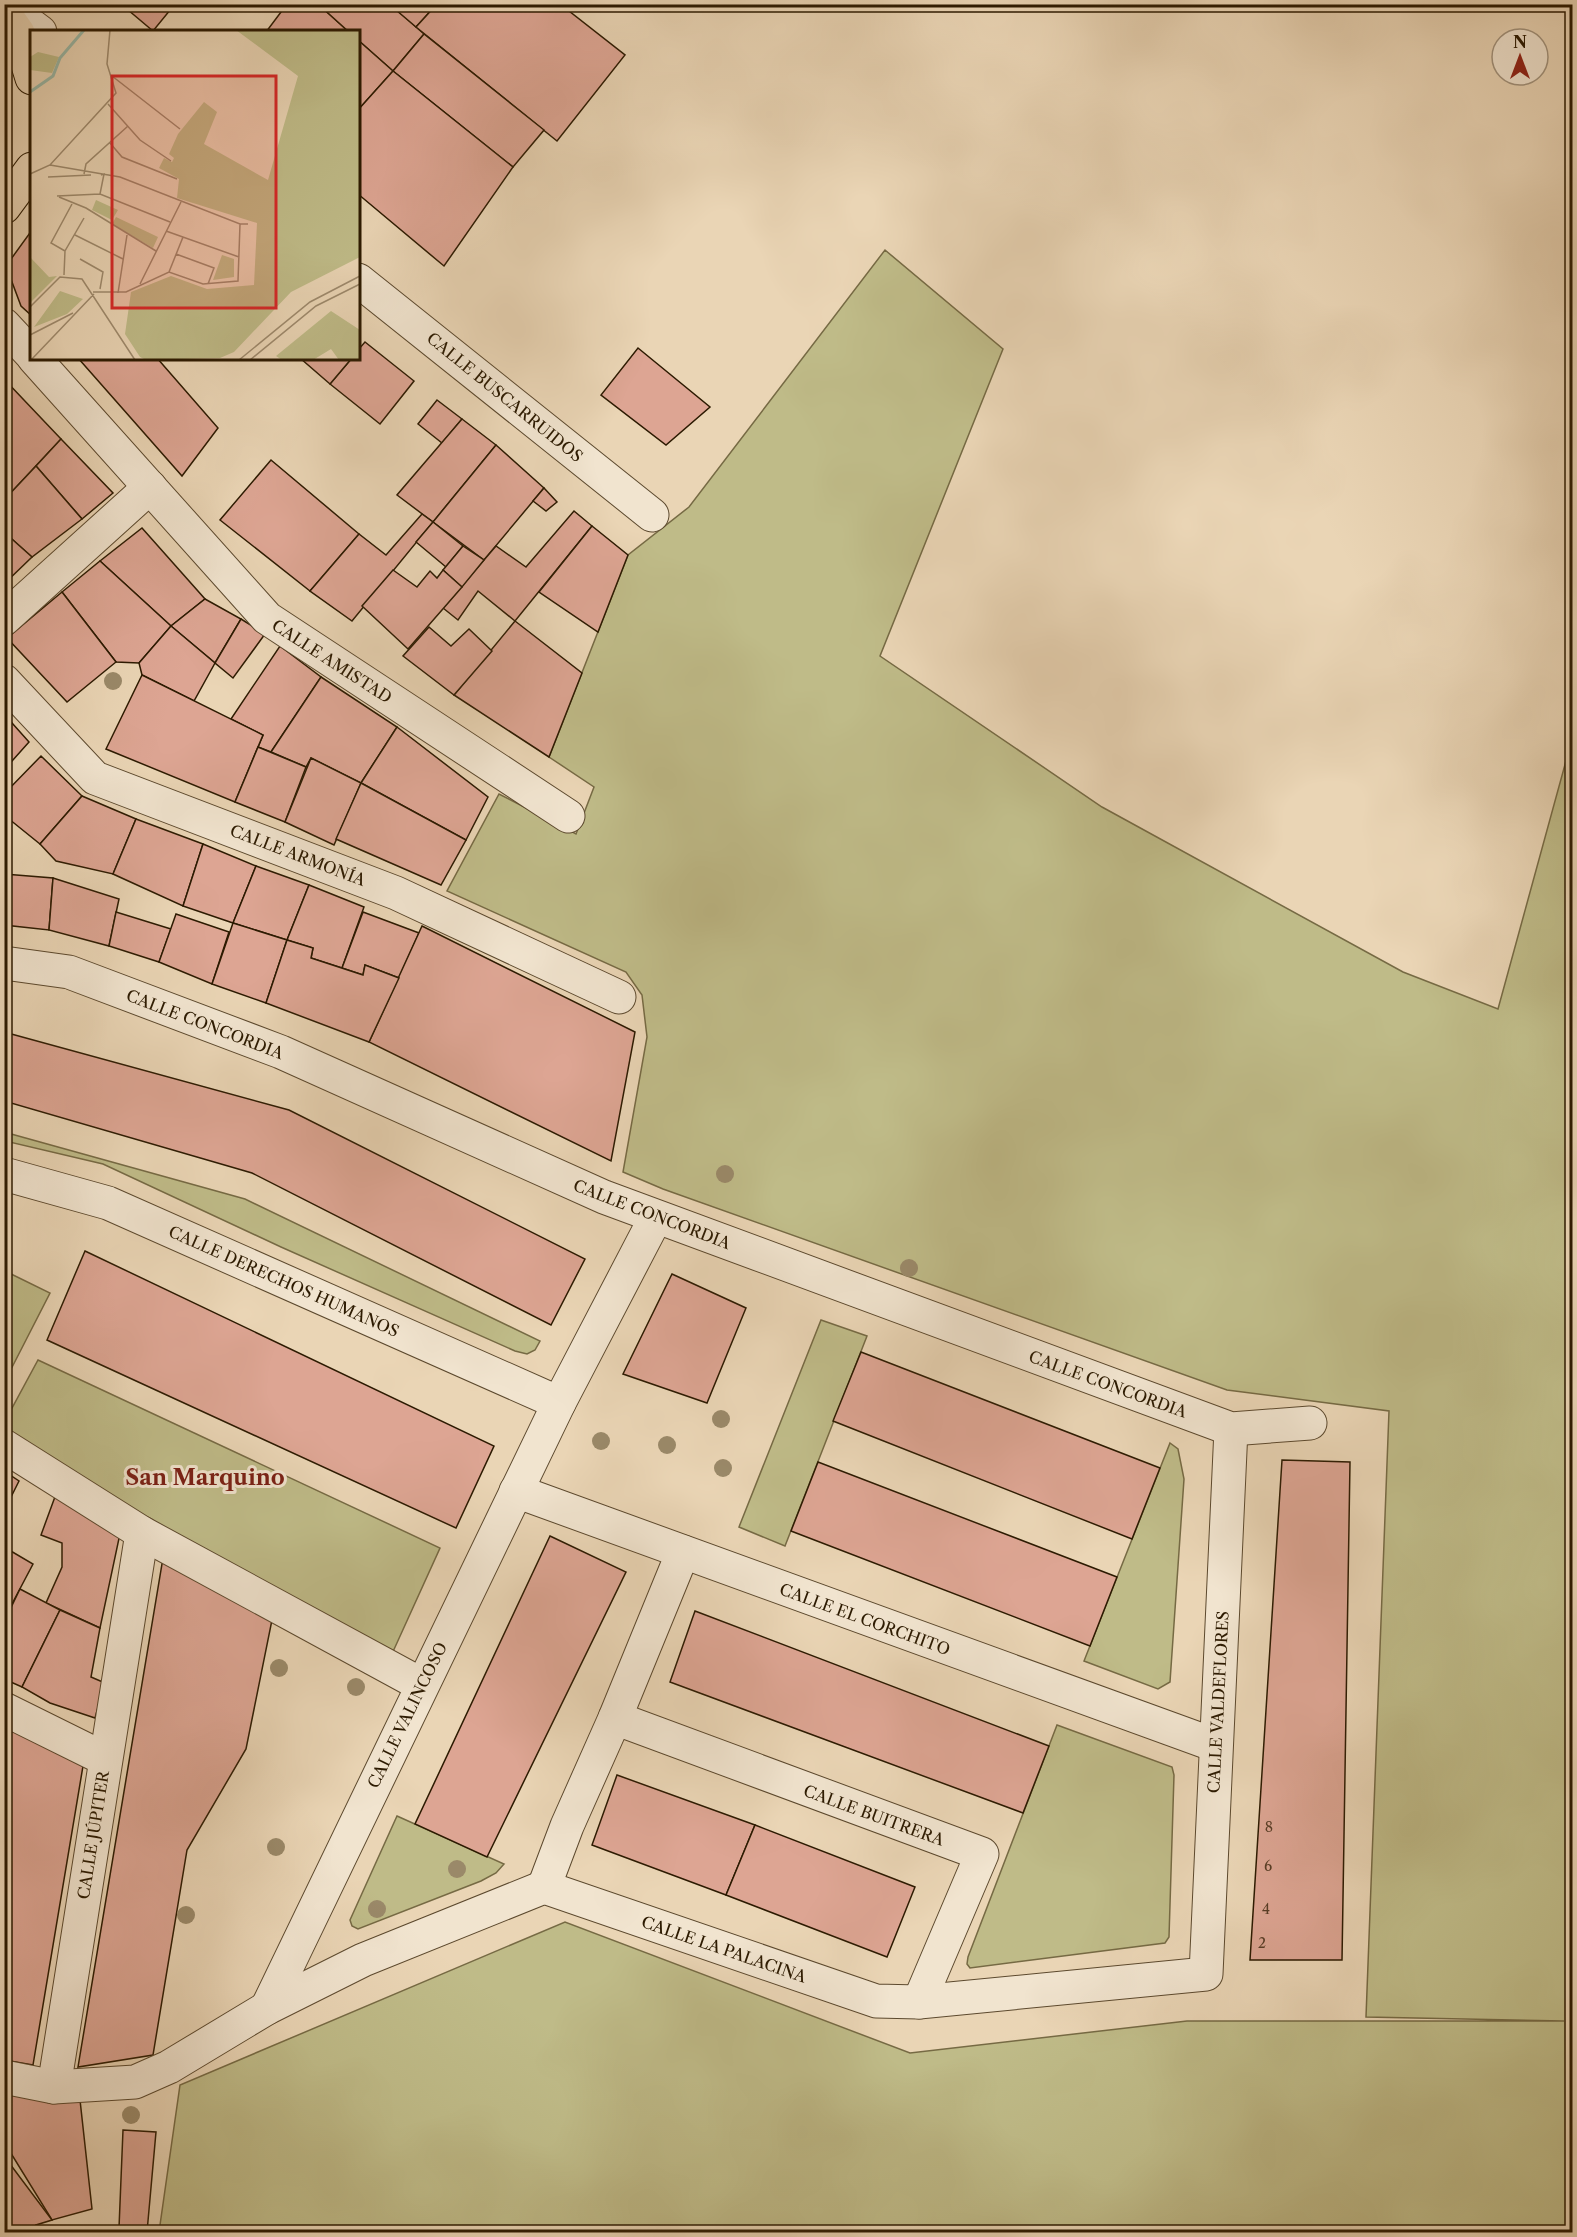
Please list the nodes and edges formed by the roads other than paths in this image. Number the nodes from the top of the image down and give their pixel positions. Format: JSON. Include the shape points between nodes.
{"nodes":[{"id":1,"x":4,"y":5,"type":"edge"},
{"id":2,"x":4,"y":13,"type":"edge"},
{"id":3,"x":37,"y":30,"type":"edge"},
{"id":4,"x":30,"y":72,"type":"edge"},
{"id":5,"x":30,"y":173,"type":"edge"},
{"id":6,"x":4,"y":207,"type":"edge"},
{"id":7,"x":360,"y":282,"type":"edge"},
{"id":8,"x":4,"y":325,"type":"edge"},
{"id":9,"x":30,"y":354,"type":"edge"},
{"id":10,"x":36,"y":360,"type":"edge"},
{"id":11,"x":150,"y":487,"type":"junction"},
{"id":12,"x":652,"y":514,"type":"dead end"},
{"id":13,"x":4,"y":619,"type":"edge"},
{"id":14,"x":4,"y":681,"type":"edge"},
{"id":15,"x":568,"y":816,"type":"dead end"},
{"id":16,"x":4,"y":963,"type":"edge"},
{"id":17,"x":618,"y":997,"type":"dead end"},
{"id":18,"x":4,"y":1174,"type":"edge"},
{"id":19,"x":656,"y":1217,"type":"junction"},
{"id":20,"x":559,"y":1403,"type":"junction"},
{"id":21,"x":1310,"y":1423,"type":"dead end"},
{"id":22,"x":1231,"y":1429,"type":"junction"},
{"id":23,"x":4,"y":1446,"type":"edge"},
{"id":24,"x":516,"y":1491,"type":"junction"},
{"id":25,"x":142,"y":1533,"type":"junction"},
{"id":26,"x":683,"y":1552,"type":"junction"},
{"id":27,"x":422,"y":1685,"type":"junction"},
{"id":28,"x":4,"y":1710,"type":"edge"},
{"id":29,"x":615,"y":1718,"type":"junction"},
{"id":30,"x":1215,"y":1745,"type":"junction"},
{"id":31,"x":105,"y":1759,"type":"junction"},
{"id":32,"x":544,"y":1887,"type":"junction"},
{"id":33,"x":1206,"y":1974,"type":"joint"},
{"id":34,"x":919,"y":2002,"type":"junction"},
{"id":35,"x":267,"y":2007,"type":"junction"},
{"id":36,"x":4,"y":2078,"type":"edge"},
{"id":37,"x":54,"y":2087,"type":"junction"}],
"edges":[{"from":1,"to":3,"type":"street"},
{"from":2,"to":4,"type":"main road","via":[[18,33]]},
{"from":5,"to":6,"type":"main road"},
{"from":7,"to":12,"type":"street","name":"CALLE BUSCARRUIDOS"},
{"from":8,"to":9,"type":"street","name":"CALLE AMISTAD"},
{"from":10,"to":11,"type":"street","name":"CALLE AMISTAD"},
{"from":11,"to":13,"type":"street"},
{"from":11,"to":15,"type":"street","name":"CALLE AMISTAD","via":[[267,618]]},
{"from":14,"to":17,"type":"street","name":"CALLE ARMONÍA","via":[[95,778],[396,892]]},
{"from":16,"to":19,"type":"street","name":"CALLE CONCORDIA","via":[[69,972],[281,1052]]},
{"from":18,"to":20,"type":"street","name":"CALLE DERECHOS HUMANOS","via":[[108,1203]]},
{"from":19,"to":20,"type":"street","name":"CALLE VALINCOSO"},
{"from":19,"to":22,"type":"street","name":"CALLE CONCORDIA"},
{"from":20,"to":24,"type":"street","name":"CALLE VALINCOSO"},
{"from":21,"to":22,"type":"street","name":"CALLE CONCORDIA"},
{"from":22,"to":30,"type":"street","name":"CALLE VALDEFLORES"},
{"from":23,"to":25,"type":"street"},
{"from":24,"to":26,"type":"street","name":"CALLE EL CORCHITO"},
{"from":24,"to":27,"type":"street","name":"CALLE VALINCOSO"},
{"from":25,"to":27,"type":"street"},
{"from":25,"to":31,"type":"street","name":"CALLE JÚPITER"},
{"from":26,"to":29,"type":"street"},
{"from":26,"to":30,"type":"street","name":"CALLE EL CORCHITO"},
{"from":27,"to":35,"type":"street","name":"CALLE VALINCOSO"},
{"from":28,"to":31,"type":"street"},
{"from":29,"to":32,"type":"street"},
{"from":29,"to":34,"type":"street","name":"CALLE BUITRERA","via":[[982,1854]]},
{"from":30,"to":33,"type":"street","name":"CALLE VALDEFLORES"},
{"from":31,"to":37,"type":"street","name":"CALLE JÚPITER"},
{"from":32,"to":34,"type":"street","name":"CALLE LA PALACINA","via":[[876,2001]]},
{"from":32,"to":35,"type":"street","via":[[363,1960]]},
{"from":33,"to":34,"type":"street","name":"CALLE LA PALACINA"},
{"from":35,"to":37,"type":"street","via":[[169,2067],[135,2082]]},
{"from":36,"to":37,"type":"street"}]}
